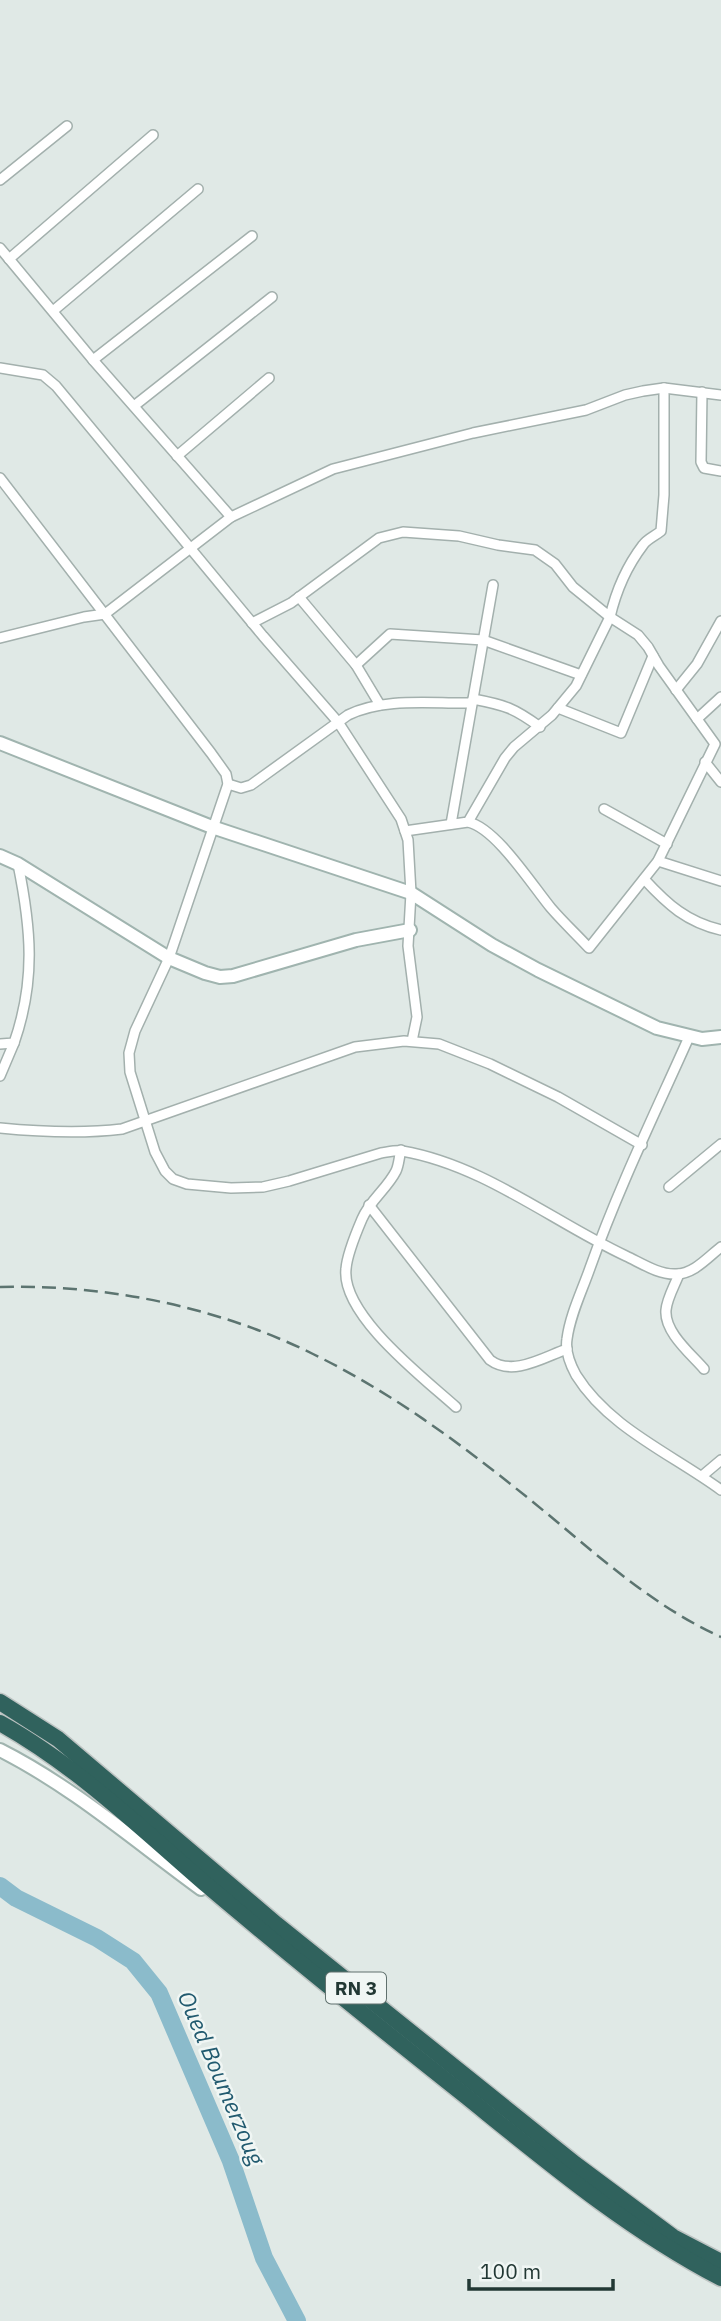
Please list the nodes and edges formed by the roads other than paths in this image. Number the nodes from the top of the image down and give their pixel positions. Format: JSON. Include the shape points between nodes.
{"nodes":[{"id":1,"x":67,"y":126,"type":"dead end"},
{"id":2,"x":153,"y":135,"type":"dead end"},
{"id":3,"x":0,"y":180,"type":"edge"},
{"id":4,"x":198,"y":189,"type":"dead end"},
{"id":5,"x":252,"y":236,"type":"dead end"},
{"id":6,"x":0,"y":248,"type":"edge"},
{"id":7,"x":9,"y":259,"type":"junction"},
{"id":8,"x":272,"y":297,"type":"dead end"},
{"id":9,"x":52,"y":311,"type":"junction"},
{"id":10,"x":93,"y":360,"type":"junction"},
{"id":11,"x":0,"y":368,"type":"edge"},
{"id":12,"x":269,"y":378,"type":"dead end"},
{"id":13,"x":664,"y":388,"type":"junction"},
{"id":14,"x":702,"y":392,"type":"junction"},
{"id":15,"x":721,"y":395,"type":"edge"},
{"id":16,"x":134,"y":406,"type":"junction"},
{"id":17,"x":177,"y":456,"type":"junction"},
{"id":18,"x":721,"y":471,"type":"edge"},
{"id":19,"x":0,"y":478,"type":"edge"},
{"id":20,"x":231,"y":517,"type":"junction"},
{"id":21,"x":190,"y":549,"type":"junction"},
{"id":22,"x":493,"y":585,"type":"dead end"},
{"id":23,"x":299,"y":597,"type":"junction"},
{"id":24,"x":105,"y":614,"type":"junction"},
{"id":25,"x":610,"y":617,"type":"junction"},
{"id":26,"x":721,"y":621,"type":"edge"},
{"id":27,"x":252,"y":624,"type":"junction"},
{"id":28,"x":0,"y":638,"type":"edge"},
{"id":29,"x":483,"y":640,"type":"junction"},
{"id":30,"x":653,"y":656,"type":"junction"},
{"id":31,"x":356,"y":665,"type":"junction"},
{"id":32,"x":581,"y":675,"type":"junction"},
{"id":33,"x":676,"y":690,"type":"junction"},
{"id":34,"x":721,"y":697,"type":"edge"},
{"id":35,"x":473,"y":701,"type":"junction"},
{"id":36,"x":380,"y":705,"type":"junction"},
{"id":37,"x":558,"y":708,"type":"junction"},
{"id":38,"x":697,"y":719,"type":"junction"},
{"id":39,"x":338,"y":722,"type":"junction"},
{"id":40,"x":540,"y":727,"type":"junction"},
{"id":41,"x":0,"y":743,"type":"edge"},
{"id":42,"x":705,"y":762,"type":"junction"},
{"id":43,"x":721,"y":782,"type":"edge"},
{"id":44,"x":228,"y":784,"type":"junction"},
{"id":45,"x":604,"y":809,"type":"dead end"},
{"id":46,"x":468,"y":822,"type":"junction"},
{"id":47,"x":451,"y":824,"type":"junction"},
{"id":48,"x":212,"y":827,"type":"junction"},
{"id":49,"x":405,"y":831,"type":"junction"},
{"id":50,"x":667,"y":844,"type":"junction"},
{"id":51,"x":0,"y":856,"type":"edge"},
{"id":52,"x":658,"y":861,"type":"junction"},
{"id":53,"x":18,"y":864,"type":"junction"},
{"id":54,"x":645,"y":878,"type":"junction"},
{"id":55,"x":721,"y":881,"type":"edge"},
{"id":56,"x":411,"y":893,"type":"junction"},
{"id":57,"x":410,"y":930,"type":"junction"},
{"id":58,"x":721,"y":930,"type":"edge"},
{"id":59,"x":169,"y":958,"type":"junction"},
{"id":60,"x":688,"y":1037,"type":"junction"},
{"id":61,"x":721,"y":1037,"type":"edge"},
{"id":62,"x":412,"y":1041,"type":"junction"},
{"id":63,"x":14,"y":1043,"type":"junction"},
{"id":64,"x":0,"y":1044,"type":"edge"},
{"id":65,"x":0,"y":1076,"type":"edge"},
{"id":66,"x":145,"y":1122,"type":"junction"},
{"id":67,"x":0,"y":1128,"type":"edge"},
{"id":68,"x":721,"y":1144,"type":"edge"},
{"id":69,"x":642,"y":1145,"type":"junction"},
{"id":70,"x":401,"y":1150,"type":"junction"},
{"id":71,"x":669,"y":1187,"type":"dead end"},
{"id":72,"x":369,"y":1205,"type":"junction"},
{"id":73,"x":599,"y":1243,"type":"junction"},
{"id":74,"x":721,"y":1247,"type":"edge"},
{"id":75,"x":680,"y":1274,"type":"junction"},
{"id":76,"x":567,"y":1349,"type":"junction"},
{"id":77,"x":704,"y":1369,"type":"dead end"},
{"id":78,"x":456,"y":1408,"type":"dead end"},
{"id":79,"x":721,"y":1460,"type":"edge"},
{"id":80,"x":702,"y":1476,"type":"junction"},
{"id":81,"x":721,"y":1490,"type":"edge"},
{"id":82,"x":0,"y":1702,"type":"edge"},
{"id":83,"x":0,"y":1723,"type":"edge"},
{"id":84,"x":0,"y":1751,"type":"edge"},
{"id":85,"x":279,"y":1945,"type":"junction"},
{"id":86,"x":721,"y":2262,"type":"edge"},
{"id":87,"x":721,"y":2278,"type":"edge"}],
"edges":[{"from":1,"to":3,"type":"street"},
{"from":2,"to":7,"type":"street"},
{"from":4,"to":9,"type":"street"},
{"from":5,"to":10,"type":"street"},
{"from":6,"to":7,"type":"street"},
{"from":7,"to":9,"type":"street"},
{"from":8,"to":16,"type":"street"},
{"from":9,"to":10,"type":"street"},
{"from":10,"to":16,"type":"street"},
{"from":11,"to":21,"type":"street","via":[[43,375],[56,386]]},
{"from":12,"to":17,"type":"street"},
{"from":13,"to":14,"type":"street"},
{"from":13,"to":20,"type":"street","via":[[356,461]]},
{"from":13,"to":25,"type":"street","via":[[661,531],[644,542],[629,566]]},
{"from":14,"to":15,"type":"street"},
{"from":14,"to":18,"type":"street","via":[[701,462],[704,468]]},
{"from":16,"to":17,"type":"street"},
{"from":17,"to":20,"type":"street"},
{"from":19,"to":24,"type":"street"},
{"from":20,"to":21,"type":"street"},
{"from":21,"to":24,"type":"street"},
{"from":21,"to":27,"type":"street"},
{"from":22,"to":29,"type":"street"},
{"from":23,"to":25,"type":"street","via":[[379,538],[403,532],[459,536],[535,550]]},
{"from":23,"to":27,"type":"street"},
{"from":23,"to":31,"type":"street"},
{"from":24,"to":28,"type":"street"},
{"from":24,"to":44,"type":"street","via":[[211,753]]},
{"from":25,"to":30,"type":"street","via":[[638,635]]},
{"from":25,"to":32,"type":"street"},
{"from":26,"to":33,"type":"street"},
{"from":27,"to":39,"type":"street"},
{"from":29,"to":31,"type":"street","via":[[390,634]]},
{"from":29,"to":32,"type":"street"},
{"from":29,"to":35,"type":"street"},
{"from":30,"to":33,"type":"street"},
{"from":30,"to":37,"type":"street","via":[[621,733]]},
{"from":31,"to":36,"type":"street"},
{"from":32,"to":37,"type":"street"},
{"from":33,"to":38,"type":"street"},
{"from":34,"to":38,"type":"street"},
{"from":35,"to":36,"type":"street"},
{"from":35,"to":40,"type":"street","via":[[516,709]]},
{"from":35,"to":47,"type":"street"},
{"from":36,"to":39,"type":"street","via":[[363,708]]},
{"from":37,"to":40,"type":"street"},
{"from":38,"to":42,"type":"street","via":[[715,744]]},
{"from":39,"to":44,"type":"street","via":[[251,785]]},
{"from":39,"to":49,"type":"street"},
{"from":40,"to":46,"type":"street","via":[[505,758]]},
{"from":41,"to":48,"type":"street"},
{"from":42,"to":43,"type":"street"},
{"from":42,"to":50,"type":"street"},
{"from":44,"to":48,"type":"street"},
{"from":45,"to":50,"type":"street"},
{"from":46,"to":47,"type":"street"},
{"from":46,"to":54,"type":"street","via":[[484,828],[499,843],[589,948]]},
{"from":47,"to":49,"type":"street"},
{"from":48,"to":56,"type":"street"},
{"from":48,"to":59,"type":"street"},
{"from":49,"to":56,"type":"street"},
{"from":50,"to":52,"type":"street"},
{"from":51,"to":53,"type":"street"},
{"from":52,"to":54,"type":"street"},
{"from":52,"to":55,"type":"street"},
{"from":53,"to":59,"type":"street"},
{"from":53,"to":63,"type":"street","via":[[30,944],[27,999]]},
{"from":54,"to":58,"type":"street","via":[[663,899],[699,925]]},
{"from":56,"to":57,"type":"street"},
{"from":56,"to":60,"type":"street","via":[[538,971],[657,1028]]},
{"from":57,"to":59,"type":"street","via":[[356,940],[233,976],[205,974]]},
{"from":57,"to":62,"type":"street","via":[[417,1017]]},
{"from":59,"to":66,"type":"street","via":[[129,1052]]},
{"from":60,"to":61,"type":"street"},
{"from":60,"to":69,"type":"street"},
{"from":62,"to":66,"type":"street","via":[[355,1048]]},
{"from":62,"to":69,"type":"street","via":[[439,1044],[491,1064]]},
{"from":63,"to":64,"type":"street"},
{"from":63,"to":65,"type":"street"},
{"from":66,"to":67,"type":"street","via":[[95,1133]]},
{"from":66,"to":70,"type":"street","via":[[164,1171],[187,1184],[262,1187]]},
{"from":68,"to":71,"type":"street"},
{"from":69,"to":73,"type":"street"},
{"from":70,"to":72,"type":"street","via":[[397,1170]]},
{"from":70,"to":73,"type":"street","via":[[479,1176]]},
{"from":72,"to":76,"type":"street","via":[[498,1366],[518,1367]]},
{"from":72,"to":78,"type":"street","via":[[346,1268],[346,1283],[380,1339]]},
{"from":73,"to":75,"type":"street","via":[[660,1271]]},
{"from":73,"to":76,"type":"street","via":[[570,1323]]},
{"from":74,"to":75,"type":"street"},
{"from":75,"to":77,"type":"street","via":[[665,1312],[679,1341]]},
{"from":76,"to":80,"type":"street","via":[[575,1372],[602,1408]]},
{"from":79,"to":80,"type":"street"},
{"from":80,"to":81,"type":"street"},
{"from":82,"to":86,"type":"highway","number":"RN 3","via":[[69,1748],[276,1924],[575,2164],[673,2237]]},
{"from":83,"to":85,"type":"highway","number":"RN 3","via":[[87,1783]]},
{"from":84,"to":85,"type":"street","via":[[81,1799]]},
{"from":85,"to":87,"type":"highway","number":"RN 3","via":[[590,2196],[677,2255]]}]}
